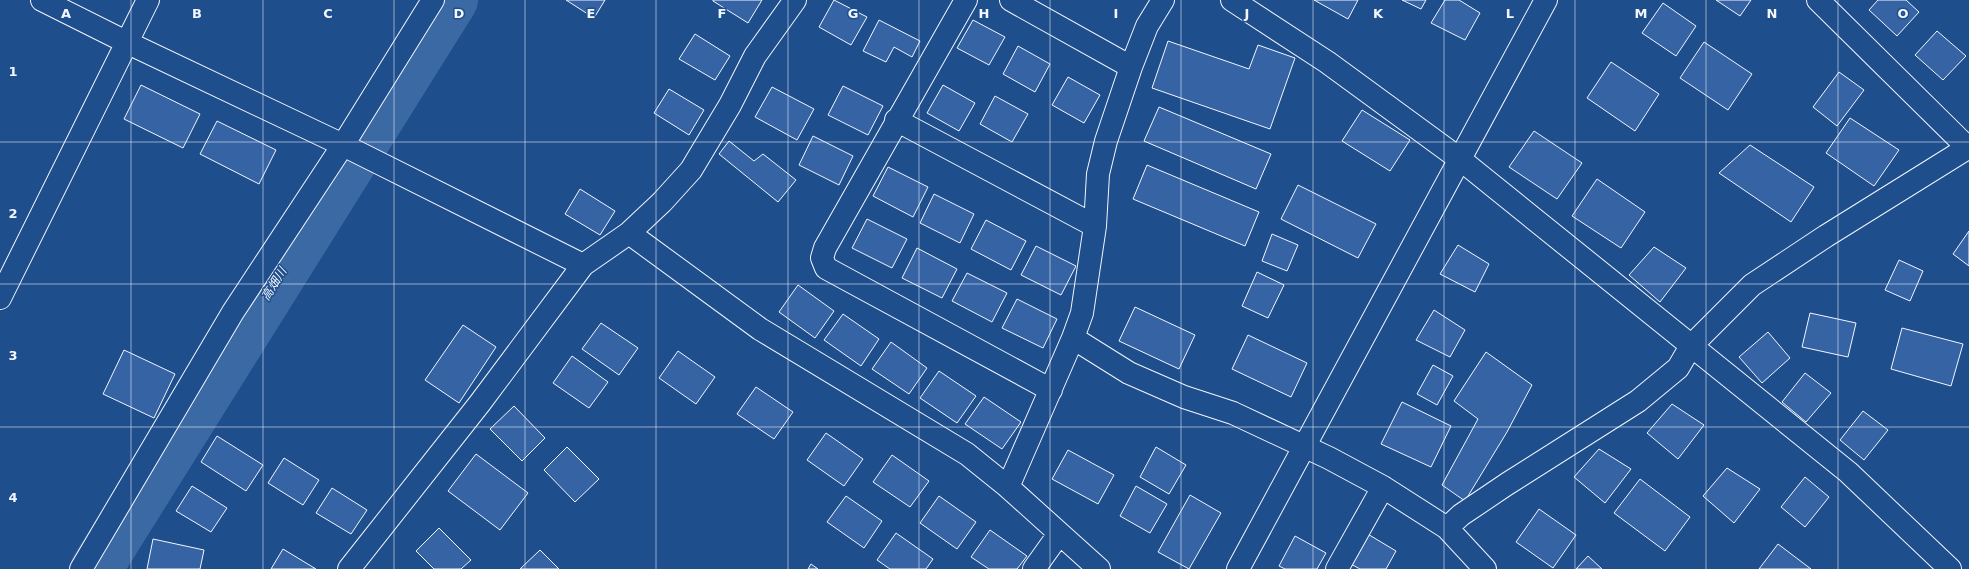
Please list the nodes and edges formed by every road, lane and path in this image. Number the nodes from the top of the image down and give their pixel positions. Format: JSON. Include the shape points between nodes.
{"nodes":[{"id":1,"x":42,"y":0,"type":"edge"},
{"id":2,"x":148,"y":0,"type":"edge"},
{"id":3,"x":433,"y":0,"type":"edge"},
{"id":4,"x":795,"y":0,"type":"edge"},
{"id":5,"x":966,"y":0,"type":"edge"},
{"id":6,"x":1011,"y":0,"type":"edge"},
{"id":7,"x":1163,"y":0,"type":"edge"},
{"id":8,"x":1232,"y":0,"type":"edge"},
{"id":9,"x":1546,"y":0,"type":"edge"},
{"id":10,"x":1818,"y":0,"type":"edge"},
{"id":11,"x":126,"y":42,"type":"junction"},
{"id":12,"x":1131,"y":67,"type":"junction"},
{"id":13,"x":896,"y":120,"type":"junction"},
{"id":14,"x":1968,"y":148,"type":"edge"},
{"id":15,"x":352,"y":150,"type":"junction"},
{"id":16,"x":1461,"y":160,"type":"junction"},
{"id":17,"x":1095,"y":226,"type":"junction"},
{"id":18,"x":629,"y":233,"type":"junction"},
{"id":19,"x":582,"y":265,"type":"junction"},
{"id":20,"x":0,"y":298,"type":"edge"},
{"id":21,"x":1073,"y":338,"type":"junction"},
{"id":22,"x":1691,"y":346,"type":"junction"},
{"id":23,"x":1050,"y":390,"type":"junction"},
{"id":24,"x":1304,"y":447,"type":"junction"},
{"id":25,"x":1008,"y":487,"type":"junction"},
{"id":26,"x":1383,"y":487,"type":"junction"},
{"id":27,"x":1447,"y":528,"type":"junction"},
{"id":28,"x":1060,"y":534,"type":"junction"},
{"id":29,"x":81,"y":569,"type":"edge"},
{"id":30,"x":349,"y":569,"type":"edge"},
{"id":31,"x":1034,"y":569,"type":"edge"},
{"id":32,"x":1099,"y":569,"type":"edge"},
{"id":33,"x":1238,"y":569,"type":"edge"},
{"id":34,"x":1337,"y":569,"type":"edge"},
{"id":35,"x":1485,"y":569,"type":"edge"},
{"id":36,"x":1950,"y":569,"type":"edge"}],
"edges":[{"from":1,"to":11,"type":"street"},
{"from":2,"to":11,"type":"street"},
{"from":3,"to":15,"type":"street"},
{"from":4,"to":18,"type":"street","via":[[755,56],[730,105],[691,170]]},
{"from":5,"to":13,"type":"street"},
{"from":6,"to":12,"type":"street"},
{"from":7,"to":12,"type":"street","via":[[1147,26]]},
{"from":8,"to":16,"type":"street","via":[[1327,62]]},
{"from":9,"to":16,"type":"street"},
{"from":10,"to":14,"type":"street"},
{"from":11,"to":15,"type":"street"},
{"from":11,"to":20,"type":"street"},
{"from":12,"to":17,"type":"street","via":[[1106,141],[1098,174]]},
{"from":13,"to":17,"type":"street"},
{"from":13,"to":23,"type":"street","via":[[825,248],[822,258],[826,268]]},
{"from":14,"to":22,"type":"street","via":[[1826,236],[1752,286]]},
{"from":15,"to":19,"type":"street"},
{"from":15,"to":29,"type":"street","via":[[233,312]]},
{"from":16,"to":22,"type":"street"},
{"from":16,"to":24,"type":"street"},
{"from":17,"to":21,"type":"street","via":[[1082,312]]},
{"from":18,"to":19,"type":"street"},
{"from":18,"to":25,"type":"street","via":[[760,329],[967,454]]},
{"from":19,"to":30,"type":"street","via":[[480,403]]},
{"from":21,"to":23,"type":"street"},
{"from":21,"to":24,"type":"street","via":[[1129,373],[1184,397],[1234,413]]},
{"from":22,"to":27,"type":"street","via":[[1678,368],[1638,401],[1507,484],[1461,515]]},
{"from":22,"to":36,"type":"street","via":[[1848,472]]},
{"from":23,"to":25,"type":"street"},
{"from":24,"to":26,"type":"street"},
{"from":24,"to":33,"type":"street"},
{"from":25,"to":28,"type":"street"},
{"from":26,"to":27,"type":"street"},
{"from":26,"to":34,"type":"street"},
{"from":27,"to":35,"type":"street"},
{"from":28,"to":31,"type":"street"},
{"from":28,"to":32,"type":"street"}]}
